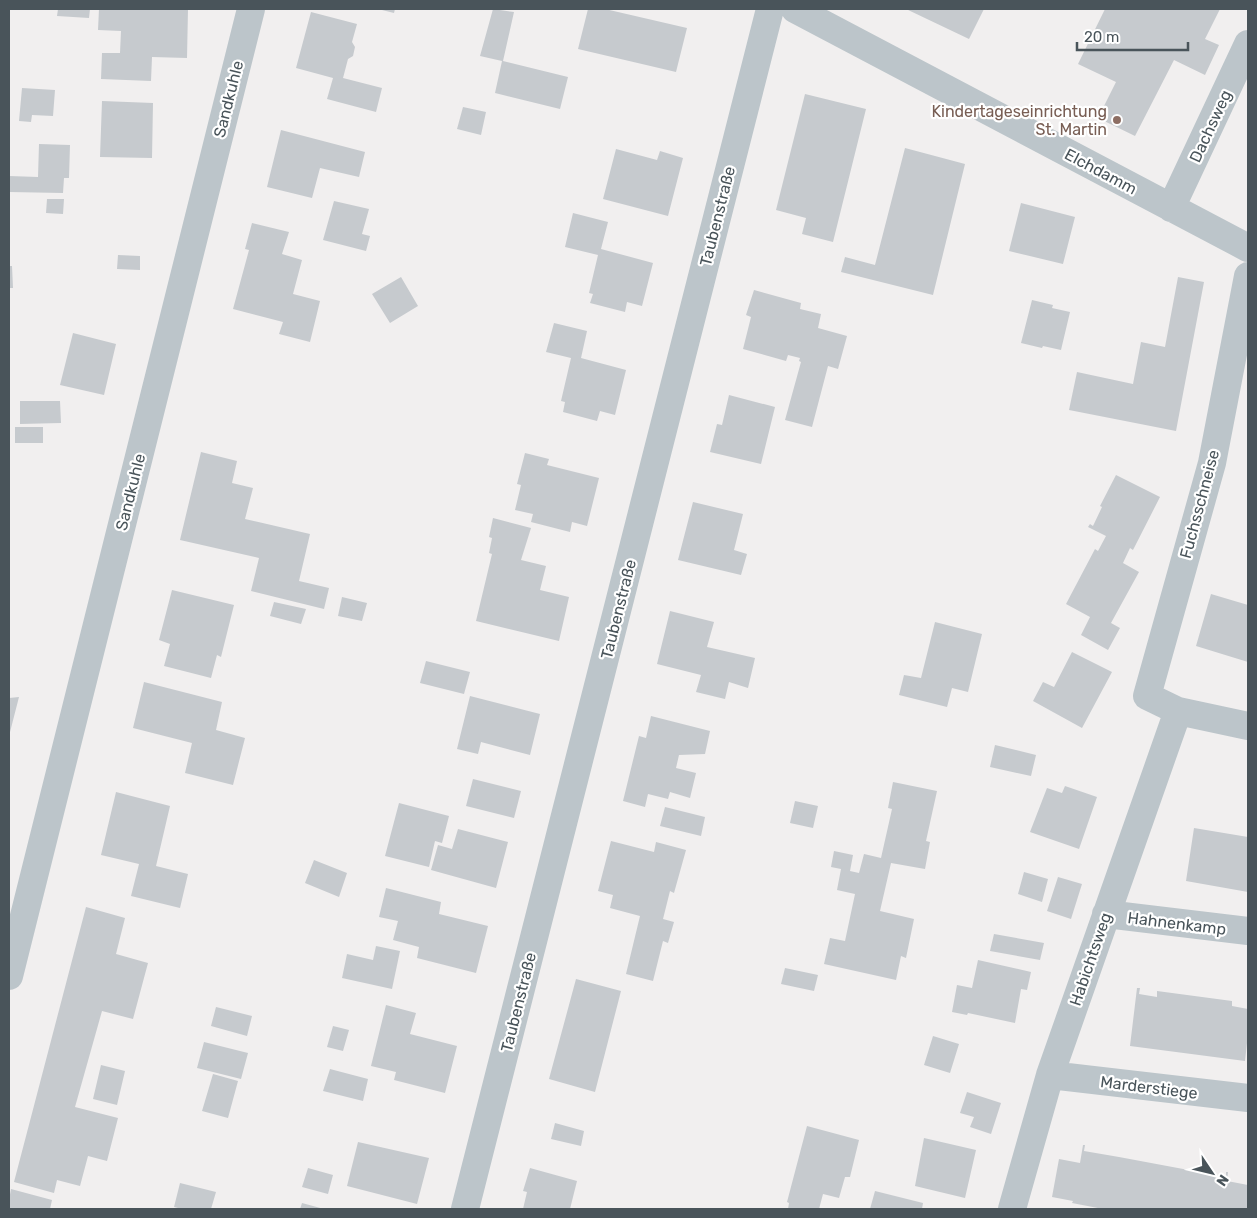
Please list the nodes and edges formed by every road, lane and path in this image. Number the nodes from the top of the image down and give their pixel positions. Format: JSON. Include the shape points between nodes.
{"nodes":[{"id":1,"x":251,"y":9,"type":"edge"},
{"id":2,"x":770,"y":9,"type":"edge"},
{"id":3,"x":795,"y":9,"type":"edge"},
{"id":4,"x":1248,"y":44,"type":"edge"},
{"id":5,"x":1171,"y":208,"type":"junction"},
{"id":6,"x":1248,"y":248,"type":"edge"},
{"id":7,"x":1248,"y":276,"type":"edge"},
{"id":8,"x":1178,"y":711,"type":"junction"},
{"id":9,"x":1248,"y":726,"type":"edge"},
{"id":10,"x":1106,"y":914,"type":"junction"},
{"id":11,"x":1248,"y":931,"type":"edge"},
{"id":12,"x":9,"y":976,"type":"edge"},
{"id":13,"x":1050,"y":1075,"type":"junction"},
{"id":14,"x":1248,"y":1098,"type":"edge"},
{"id":15,"x":465,"y":1209,"type":"edge"},
{"id":16,"x":1012,"y":1209,"type":"edge"}],
"edges":[{"from":1,"to":12,"type":"street","name":"Sandkuhle"},
{"from":2,"to":15,"type":"street","name":"Taubenstraße"},
{"from":3,"to":5,"type":"street","name":"Elchdamm"},
{"from":4,"to":5,"type":"street","name":"Dachsweg"},
{"from":5,"to":6,"type":"street","name":"Elchdamm"},
{"from":7,"to":8,"type":"street","name":"Fuchsschneise","via":[[1212,464],[1147,696]]},
{"from":8,"to":9,"type":"street"},
{"from":8,"to":10,"type":"street","name":"Habichtsweg"},
{"from":10,"to":11,"type":"street","name":"Hahnenkamp"},
{"from":10,"to":13,"type":"street","name":"Habichtsweg"},
{"from":13,"to":14,"type":"street","name":"Marderstiege"},
{"from":13,"to":16,"type":"street","name":"Habichtsweg"}]}
